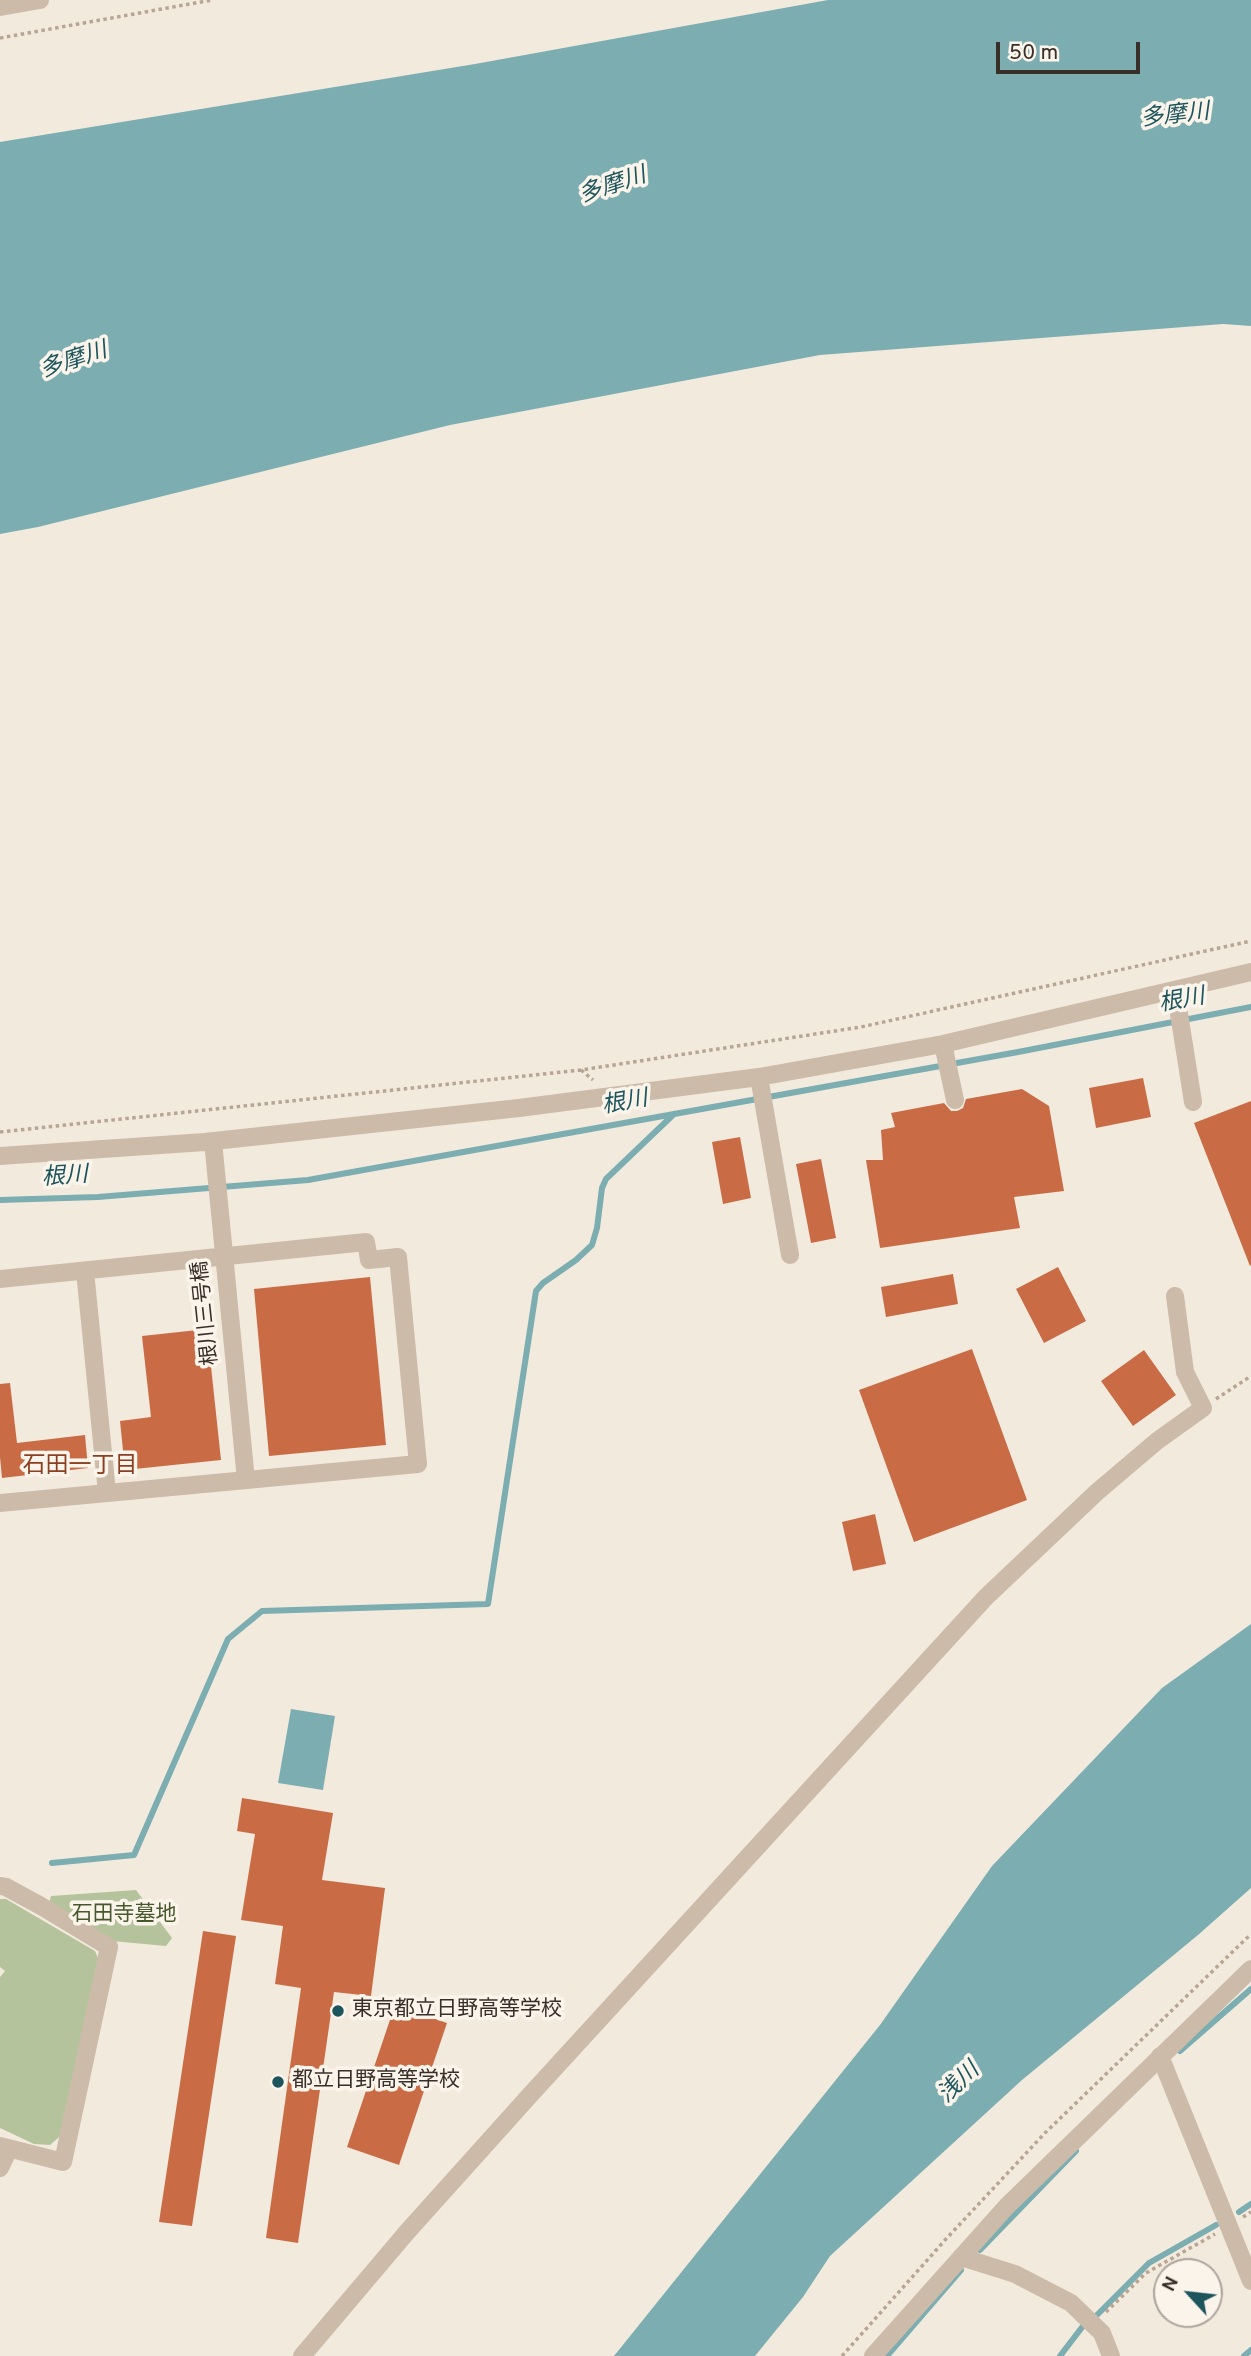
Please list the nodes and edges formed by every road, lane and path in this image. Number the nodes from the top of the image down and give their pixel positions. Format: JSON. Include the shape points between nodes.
{"nodes":[{"id":1,"x":40,"y":0,"type":"edge"},
{"id":2,"x":212,"y":0,"type":"edge"},
{"id":3,"x":0,"y":7,"type":"edge"},
{"id":4,"x":0,"y":38,"type":"edge"},
{"id":5,"x":1251,"y":942,"type":"edge"},
{"id":6,"x":1251,"y":972,"type":"edge"},
{"id":7,"x":1178,"y":990,"type":"junction"},
{"id":8,"x":945,"y":1049,"type":"junction"},
{"id":9,"x":760,"y":1084,"type":"junction"},
{"id":10,"x":954,"y":1092,"type":"dead end"},
{"id":11,"x":1193,"y":1102,"type":"dead end"},
{"id":12,"x":0,"y":1132,"type":"edge"},
{"id":13,"x":213,"y":1141,"type":"junction"},
{"id":14,"x":0,"y":1156,"type":"edge"},
{"id":15,"x":790,"y":1255,"type":"dead end"},
{"id":16,"x":225,"y":1256,"type":"junction"},
{"id":17,"x":85,"y":1271,"type":"junction"},
{"id":18,"x":0,"y":1279,"type":"edge"},
{"id":19,"x":1175,"y":1296,"type":"dead end"},
{"id":20,"x":1251,"y":1376,"type":"edge"},
{"id":21,"x":1203,"y":1408,"type":"junction"},
{"id":22,"x":246,"y":1480,"type":"junction"},
{"id":23,"x":107,"y":1493,"type":"junction"},
{"id":24,"x":0,"y":1503,"type":"edge"},
{"id":25,"x":0,"y":1886,"type":"edge"},
{"id":26,"x":1251,"y":1934,"type":"edge"},
{"id":27,"x":1251,"y":1969,"type":"edge"},
{"id":28,"x":1160,"y":2056,"type":"junction"},
{"id":29,"x":5,"y":2147,"type":"edge"},
{"id":30,"x":0,"y":2168,"type":"edge"},
{"id":31,"x":1251,"y":2212,"type":"edge"},
{"id":32,"x":1227,"y":2227,"type":"junction"},
{"id":33,"x":961,"y":2257,"type":"junction"},
{"id":34,"x":1251,"y":2281,"type":"edge"},
{"id":35,"x":1094,"y":2324,"type":"junction"},
{"id":36,"x":302,"y":2356,"type":"edge"},
{"id":37,"x":842,"y":2356,"type":"edge"},
{"id":38,"x":873,"y":2356,"type":"edge"},
{"id":39,"x":1111,"y":2356,"type":"edge"}],
"edges":[{"from":1,"to":3,"type":"street"},
{"from":2,"to":4,"type":"path"},
{"from":5,"to":12,"type":"path","via":[[861,1027],[595,1068]]},
{"from":6,"to":7,"type":"street"},
{"from":7,"to":8,"type":"street"},
{"from":7,"to":11,"type":"street"},
{"from":8,"to":9,"type":"street"},
{"from":8,"to":10,"type":"street"},
{"from":9,"to":13,"type":"street"},
{"from":9,"to":15,"type":"street"},
{"from":13,"to":14,"type":"street"},
{"from":13,"to":16,"type":"street","name":"根川三号橋"},
{"from":16,"to":17,"type":"street"},
{"from":16,"to":22,"type":"street","name":"根川三号橋"},
{"from":16,"to":22,"type":"street","via":[[366,1242],[369,1260],[398,1257],[418,1464]]},
{"from":17,"to":18,"type":"street"},
{"from":17,"to":23,"type":"street"},
{"from":19,"to":21,"type":"street","via":[[1185,1372]]},
{"from":20,"to":21,"type":"path"},
{"from":21,"to":36,"type":"street","via":[[1097,1492],[986,1597],[522,2104]]},
{"from":22,"to":23,"type":"street"},
{"from":23,"to":24,"type":"street"},
{"from":25,"to":29,"type":"street","via":[[109,1947],[63,2162]]},
{"from":26,"to":37,"type":"path","via":[[1045,2133]]},
{"from":27,"to":28,"type":"street"},
{"from":28,"to":32,"type":"street"},
{"from":28,"to":33,"type":"street"},
{"from":29,"to":30,"type":"street"},
{"from":31,"to":32,"type":"path"},
{"from":32,"to":34,"type":"street"},
{"from":32,"to":35,"type":"path","via":[[1146,2273]]},
{"from":33,"to":35,"type":"street","via":[[1053,2292]]},
{"from":33,"to":38,"type":"street"},
{"from":35,"to":39,"type":"street"}]}
